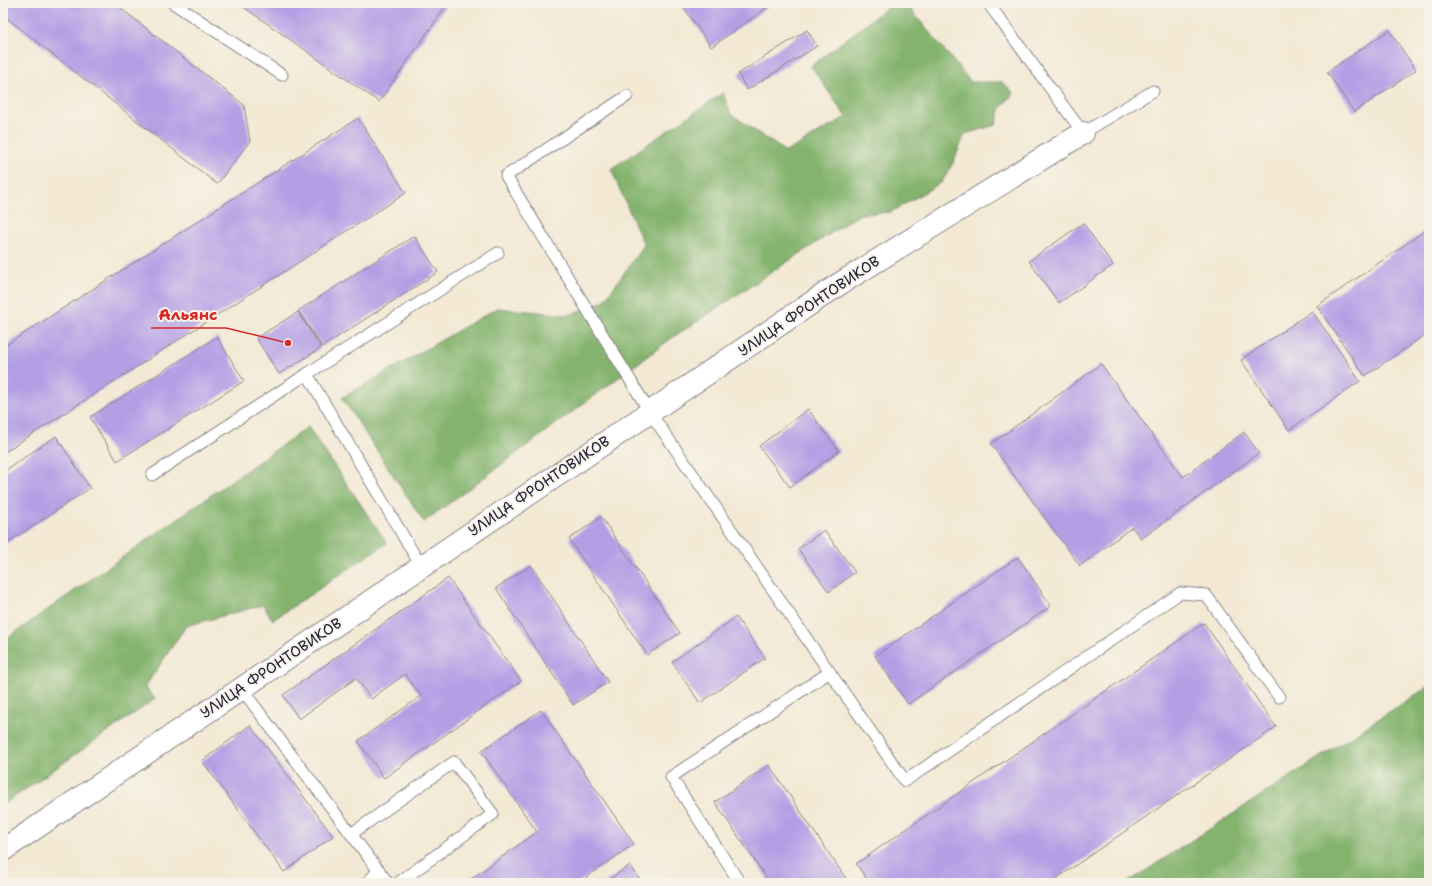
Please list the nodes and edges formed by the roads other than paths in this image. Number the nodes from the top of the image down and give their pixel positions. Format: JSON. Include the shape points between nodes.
{"nodes":[{"id":1,"x":173,"y":3,"type":"edge"},
{"id":2,"x":988,"y":3,"type":"edge"},
{"id":3,"x":282,"y":75,"type":"dead end"},
{"id":4,"x":1153,"y":91,"type":"dead end"},
{"id":5,"x":627,"y":96,"type":"dead end"},
{"id":6,"x":1083,"y":133,"type":"junction"},
{"id":7,"x":498,"y":253,"type":"dead end"},
{"id":8,"x":307,"y":374,"type":"junction"},
{"id":9,"x":649,"y":411,"type":"junction"},
{"id":10,"x":152,"y":475,"type":"dead end"},
{"id":11,"x":421,"y":566,"type":"junction"},
{"id":12,"x":830,"y":672,"type":"junction"},
{"id":13,"x":241,"y":688,"type":"junction"},
{"id":14,"x":1279,"y":697,"type":"dead end"},
{"id":15,"x":351,"y":834,"type":"junction"},
{"id":16,"x":3,"y":850,"type":"edge"},
{"id":17,"x":379,"y":870,"type":"junction"},
{"id":18,"x":368,"y":883,"type":"edge"},
{"id":19,"x":388,"y":883,"type":"edge"},
{"id":20,"x":398,"y":883,"type":"edge"},
{"id":21,"x":740,"y":883,"type":"edge"}],
"edges":[{"from":1,"to":3,"type":"lane"},
{"from":2,"to":6,"type":"lane"},
{"from":4,"to":6,"type":"lane"},
{"from":5,"to":9,"type":"lane","via":[[506,176]]},
{"from":6,"to":9,"type":"street","name":"УЛИЦА ФРОНТОВИКОВ","via":[[841,283]]},
{"from":7,"to":8,"type":"lane"},
{"from":8,"to":10,"type":"lane"},
{"from":8,"to":11,"type":"lane"},
{"from":9,"to":11,"type":"street","name":"УЛИЦА ФРОНТОВИКОВ"},
{"from":9,"to":12,"type":"lane"},
{"from":11,"to":13,"type":"street","name":"УЛИЦА ФРОНТОВИКОВ"},
{"from":12,"to":14,"type":"lane","via":[[905,781],[1180,593],[1206,595]]},
{"from":12,"to":21,"type":"lane","via":[[671,777]]},
{"from":13,"to":15,"type":"lane"},
{"from":13,"to":16,"type":"street","name":"УЛИЦА ФРОНТОВИКОВ"},
{"from":15,"to":17,"type":"lane"},
{"from":15,"to":20,"type":"lane","via":[[454,762],[493,814]]},
{"from":17,"to":18,"type":"lane"},
{"from":17,"to":19,"type":"lane"}]}
